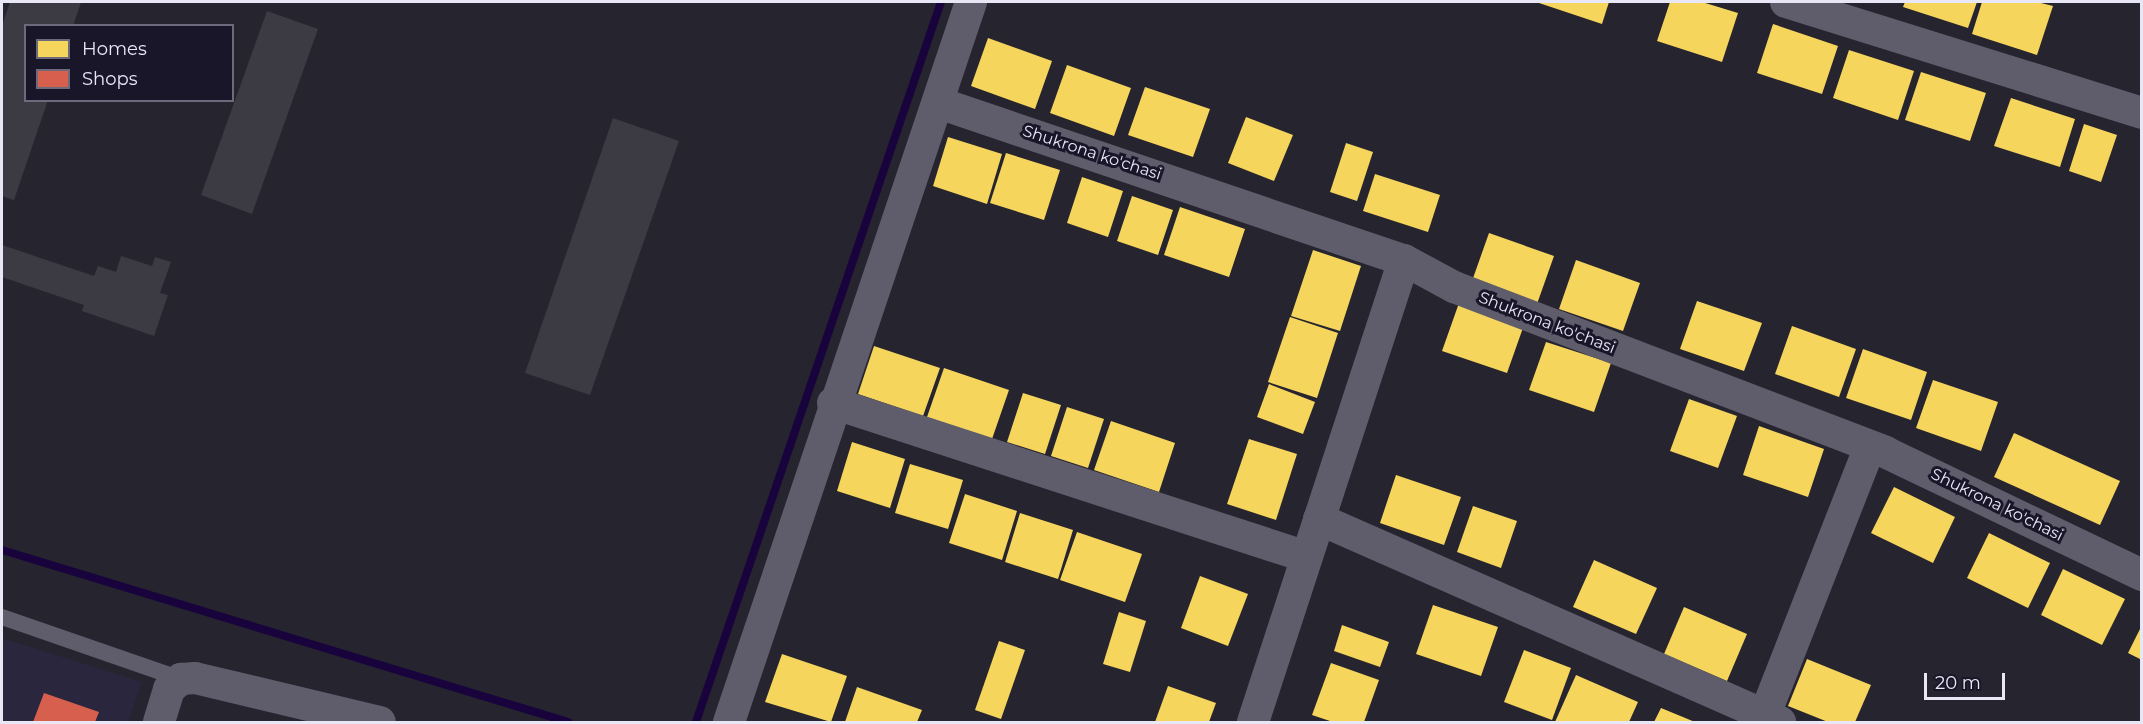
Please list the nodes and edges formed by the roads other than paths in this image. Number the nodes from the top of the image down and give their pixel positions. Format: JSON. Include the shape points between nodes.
{"nodes":[{"id":1,"x":970,"y":2,"type":"edge"},
{"id":2,"x":1786,"y":2,"type":"edge"},
{"id":3,"x":939,"y":103,"type":"junction"},
{"id":4,"x":2142,"y":113,"type":"edge"},
{"id":5,"x":1404,"y":260,"type":"junction"},
{"id":6,"x":833,"y":403,"type":"junction"},
{"id":7,"x":1870,"y":446,"type":"junction"},
{"id":8,"x":1319,"y":519,"type":"junction"},
{"id":9,"x":1306,"y":557,"type":"junction"},
{"id":10,"x":2142,"y":575,"type":"edge"},
{"id":11,"x":2,"y":617,"type":"edge"},
{"id":12,"x":181,"y":679,"type":"junction"},
{"id":13,"x":1769,"y":720,"type":"edge"},
{"id":14,"x":159,"y":723,"type":"edge"},
{"id":15,"x":380,"y":723,"type":"edge"},
{"id":16,"x":729,"y":723,"type":"edge"},
{"id":17,"x":1253,"y":723,"type":"edge"}],
"edges":[{"from":1,"to":3,"type":"street"},
{"from":2,"to":4,"type":"street"},
{"from":3,"to":5,"type":"street","name":"Shukrona ko'chasi"},
{"from":3,"to":6,"type":"street"},
{"from":5,"to":7,"type":"street","name":"Shukrona ko'chasi","via":[[1454,287]]},
{"from":5,"to":8,"type":"street"},
{"from":6,"to":9,"type":"street"},
{"from":6,"to":16,"type":"street"},
{"from":7,"to":10,"type":"street","name":"Shukrona ko'chasi"},
{"from":7,"to":13,"type":"street"},
{"from":8,"to":9,"type":"street"},
{"from":8,"to":13,"type":"street"},
{"from":9,"to":17,"type":"street"},
{"from":11,"to":12,"type":"lane"},
{"from":12,"to":14,"type":"street","via":[[169,689]]},
{"from":12,"to":15,"type":"street","via":[[195,678]]}]}
